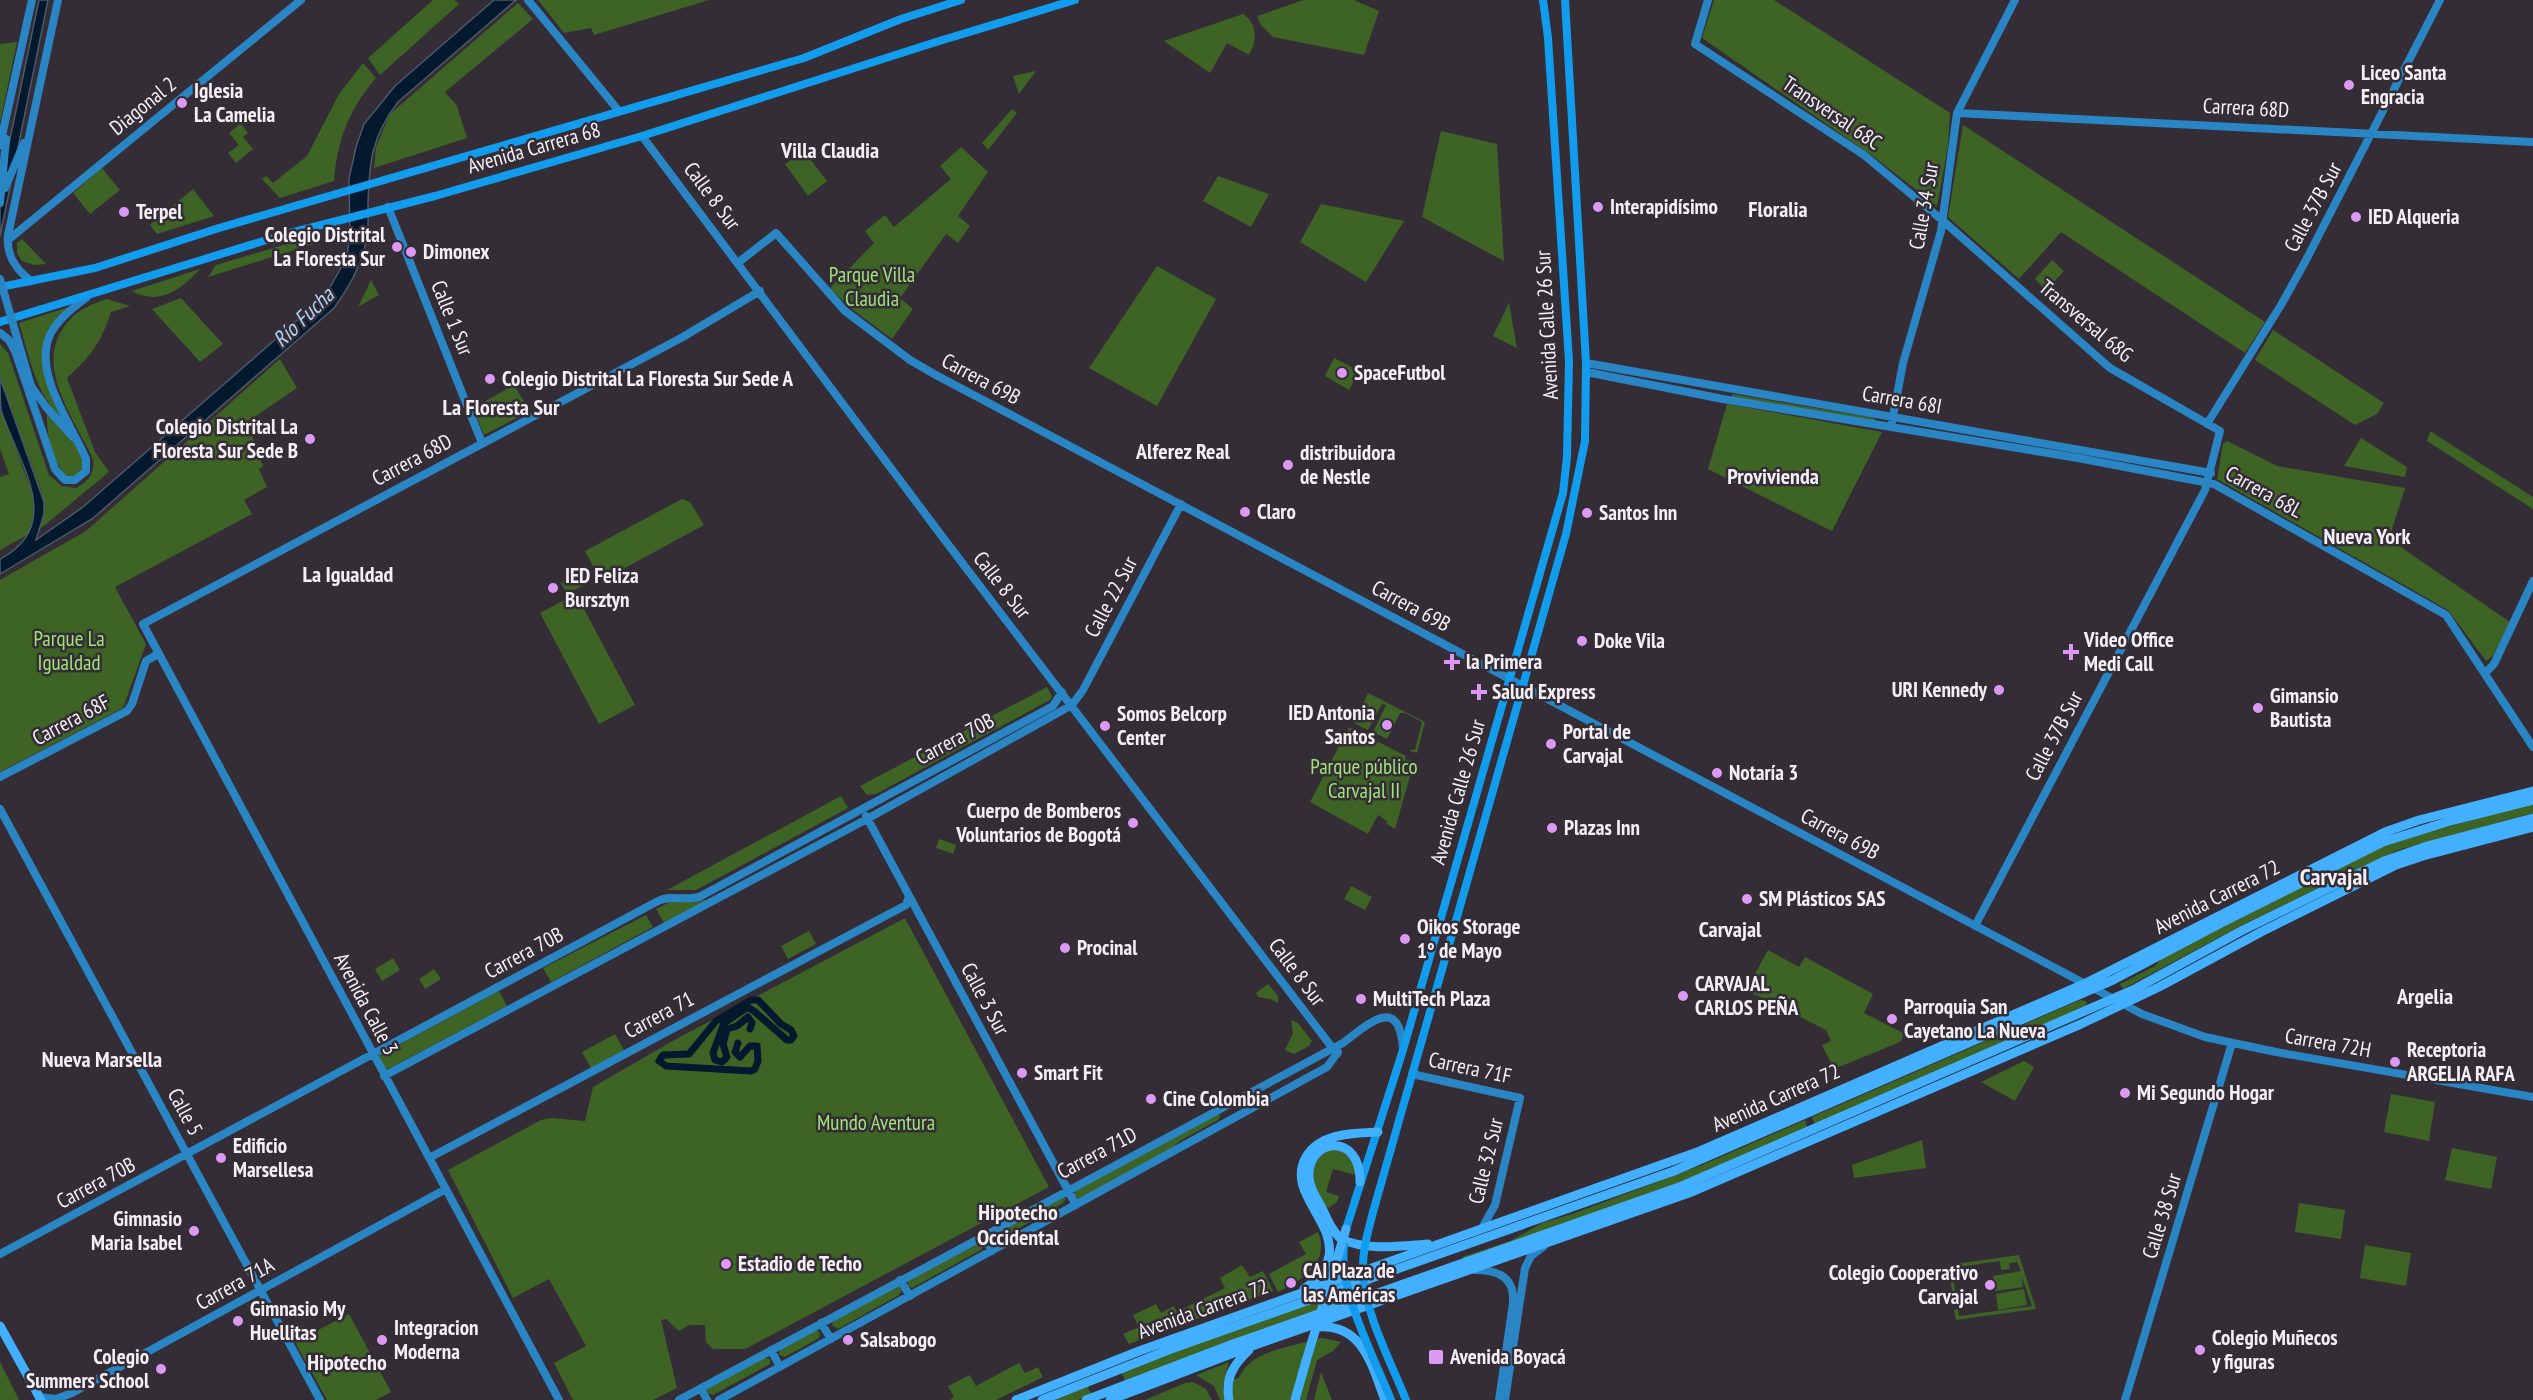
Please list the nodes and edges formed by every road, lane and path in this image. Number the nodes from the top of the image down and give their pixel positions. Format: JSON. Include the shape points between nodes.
{"nodes":[{"id":1,"x":32,"y":0,"type":"edge"},
{"id":2,"x":57,"y":0,"type":"edge"},
{"id":3,"x":302,"y":0,"type":"edge"},
{"id":4,"x":528,"y":0,"type":"edge"},
{"id":5,"x":961,"y":0,"type":"edge"},
{"id":6,"x":1075,"y":0,"type":"edge"},
{"id":7,"x":1543,"y":0,"type":"edge"},
{"id":8,"x":1565,"y":0,"type":"edge"},
{"id":9,"x":1570,"y":0,"type":"edge"},
{"id":10,"x":1708,"y":0,"type":"edge"},
{"id":11,"x":2015,"y":0,"type":"edge"},
{"id":12,"x":2440,"y":0,"type":"edge"},
{"id":13,"x":1570,"y":98,"type":"junction"},
{"id":14,"x":618,"y":110,"type":"junction"},
{"id":15,"x":1957,"y":112,"type":"junction"},
{"id":16,"x":7,"y":119,"type":"junction"},
{"id":17,"x":31,"y":125,"type":"junction"},
{"id":18,"x":2372,"y":133,"type":"junction"},
{"id":19,"x":642,"y":135,"type":"junction"},
{"id":20,"x":1,"y":142,"type":"edge"},
{"id":21,"x":2533,"y":142,"type":"edge"},
{"id":22,"x":1,"y":199,"type":"edge"},
{"id":23,"x":388,"y":207,"type":"junction"},
{"id":24,"x":1942,"y":220,"type":"junction"},
{"id":25,"x":8,"y":240,"type":"junction"},
{"id":26,"x":739,"y":262,"type":"junction"},
{"id":27,"x":0,"y":279,"type":"edge"},
{"id":28,"x":31,"y":281,"type":"junction"},
{"id":29,"x":0,"y":287,"type":"edge"},
{"id":30,"x":760,"y":291,"type":"junction"},
{"id":31,"x":87,"y":297,"type":"junction"},
{"id":32,"x":0,"y":322,"type":"edge"},
{"id":33,"x":0,"y":333,"type":"edge"},
{"id":34,"x":1586,"y":368,"type":"junction"},
{"id":35,"x":31,"y":386,"type":"junction"},
{"id":36,"x":1893,"y":417,"type":"junction"},
{"id":37,"x":2207,"y":424,"type":"junction"},
{"id":38,"x":1892,"y":427,"type":"junction"},
{"id":39,"x":2220,"y":431,"type":"joint"},
{"id":40,"x":482,"y":443,"type":"junction"},
{"id":41,"x":81,"y":447,"type":"junction"},
{"id":42,"x":51,"y":459,"type":"junction"},
{"id":43,"x":2211,"y":473,"type":"junction"},
{"id":44,"x":2209,"y":482,"type":"junction"},
{"id":45,"x":1181,"y":504,"type":"junction"},
{"id":46,"x":2533,"y":581,"type":"edge"},
{"id":47,"x":143,"y":624,"type":"joint"},
{"id":48,"x":158,"y":654,"type":"junction"},
{"id":49,"x":2485,"y":674,"type":"junction"},
{"id":50,"x":1509,"y":679,"type":"junction"},
{"id":51,"x":1522,"y":686,"type":"junction"},
{"id":52,"x":1062,"y":692,"type":"junction"},
{"id":53,"x":1072,"y":705,"type":"junction"},
{"id":54,"x":2533,"y":747,"type":"edge"},
{"id":55,"x":0,"y":777,"type":"edge"},
{"id":56,"x":2533,"y":791,"type":"edge"},
{"id":57,"x":2533,"y":800,"type":"edge"},
{"id":58,"x":0,"y":809,"type":"edge"},
{"id":59,"x":862,"y":809,"type":"junction"},
{"id":60,"x":2533,"y":818,"type":"edge"},
{"id":61,"x":867,"y":819,"type":"junction"},
{"id":62,"x":2533,"y":828,"type":"edge"},
{"id":63,"x":909,"y":896,"type":"junction"},
{"id":64,"x":906,"y":905,"type":"junction"},
{"id":65,"x":916,"y":909,"type":"junction"},
{"id":66,"x":2200,"y":925,"type":"junction"},
{"id":67,"x":1975,"y":926,"type":"junction"},
{"id":68,"x":2215,"y":927,"type":"junction"},
{"id":69,"x":2084,"y":984,"type":"junction"},
{"id":70,"x":2094,"y":989,"type":"junction"},
{"id":71,"x":2112,"y":999,"type":"junction"},
{"id":72,"x":2123,"y":1004,"type":"junction"},
{"id":73,"x":2232,"y":1043,"type":"junction"},
{"id":74,"x":1403,"y":1050,"type":"junction"},
{"id":75,"x":1335,"y":1051,"type":"junction"},
{"id":76,"x":372,"y":1054,"type":"junction"},
{"id":77,"x":1412,"y":1074,"type":"junction"},
{"id":78,"x":384,"y":1076,"type":"junction"},
{"id":79,"x":1853,"y":1084,"type":"junction"},
{"id":80,"x":1877,"y":1085,"type":"junction"},
{"id":81,"x":1926,"y":1092,"type":"junction"},
{"id":82,"x":1899,"y":1093,"type":"junction"},
{"id":83,"x":2533,"y":1097,"type":"edge"},
{"id":84,"x":1520,"y":1098,"type":"joint"},
{"id":85,"x":1378,"y":1132,"type":"junction"},
{"id":86,"x":188,"y":1155,"type":"junction"},
{"id":87,"x":429,"y":1158,"type":"junction"},
{"id":88,"x":1675,"y":1161,"type":"junction"},
{"id":89,"x":1360,"y":1182,"type":"junction"},
{"id":90,"x":1643,"y":1184,"type":"junction"},
{"id":91,"x":1068,"y":1189,"type":"junction"},
{"id":92,"x":446,"y":1190,"type":"junction"},
{"id":93,"x":1653,"y":1197,"type":"junction"},
{"id":94,"x":1076,"y":1205,"type":"junction"},
{"id":95,"x":1572,"y":1208,"type":"junction"},
{"id":96,"x":1541,"y":1209,"type":"junction"},
{"id":97,"x":1622,"y":1217,"type":"junction"},
{"id":98,"x":1584,"y":1221,"type":"junction"},
{"id":99,"x":1346,"y":1229,"type":"junction"},
{"id":100,"x":1481,"y":1230,"type":"junction"},
{"id":101,"x":982,"y":1235,"type":"junction"},
{"id":102,"x":1567,"y":1237,"type":"junction"},
{"id":103,"x":1442,"y":1243,"type":"junction"},
{"id":104,"x":1544,"y":1245,"type":"junction"},
{"id":105,"x":992,"y":1251,"type":"junction"},
{"id":106,"x":0,"y":1254,"type":"edge"},
{"id":107,"x":1475,"y":1270,"type":"junction"},
{"id":108,"x":900,"y":1280,"type":"junction"},
{"id":109,"x":261,"y":1290,"type":"junction"},
{"id":110,"x":1296,"y":1295,"type":"junction"},
{"id":111,"x":910,"y":1296,"type":"junction"},
{"id":112,"x":821,"y":1323,"type":"junction"},
{"id":113,"x":0,"y":1326,"type":"edge"},
{"id":114,"x":1306,"y":1329,"type":"junction"},
{"id":115,"x":831,"y":1339,"type":"junction"},
{"id":116,"x":1252,"y":1346,"type":"junction"},
{"id":117,"x":1510,"y":1348,"type":"junction"},
{"id":118,"x":771,"y":1350,"type":"junction"},
{"id":119,"x":780,"y":1367,"type":"junction"},
{"id":120,"x":1163,"y":1370,"type":"junction"},
{"id":121,"x":1142,"y":1387,"type":"junction"},
{"id":122,"x":701,"y":1388,"type":"junction"},
{"id":123,"x":74,"y":1396,"type":"edge"},
{"id":124,"x":40,"y":1398,"type":"edge"},
{"id":125,"x":320,"y":1400,"type":"edge"},
{"id":126,"x":559,"y":1400,"type":"edge"},
{"id":127,"x":679,"y":1400,"type":"edge"},
{"id":128,"x":707,"y":1400,"type":"edge"},
{"id":129,"x":718,"y":1400,"type":"edge"},
{"id":130,"x":1016,"y":1400,"type":"edge"},
{"id":131,"x":1042,"y":1400,"type":"edge"},
{"id":132,"x":1086,"y":1400,"type":"edge"},
{"id":133,"x":1110,"y":1400,"type":"edge"},
{"id":134,"x":1229,"y":1400,"type":"edge"},
{"id":135,"x":1295,"y":1400,"type":"edge"},
{"id":136,"x":1385,"y":1400,"type":"edge"},
{"id":137,"x":1391,"y":1400,"type":"edge"},
{"id":138,"x":1406,"y":1400,"type":"edge"},
{"id":139,"x":1499,"y":1400,"type":"edge"},
{"id":140,"x":1505,"y":1400,"type":"edge"},
{"id":141,"x":2125,"y":1400,"type":"edge"}],
"edges":[{"from":1,"to":16,"type":"street"},
{"from":2,"to":17,"type":"street"},
{"from":3,"to":25,"type":"street","name":"Diagonal 2"},
{"from":4,"to":14,"type":"street"},
{"from":5,"to":14,"type":"main road","name":"Avenida Carrera 68","via":[[804,58]]},
{"from":6,"to":19,"type":"main road","name":"Avenida Carrera 68"},
{"from":7,"to":50,"type":"main road","name":"Avenida Calle 26 Sur","via":[[1569,361],[1567,457],[1563,493]]},
{"from":8,"to":13,"type":"main road","name":"Avenida Calle 26 Sur"},
{"from":9,"to":13,"type":"main road"},
{"from":10,"to":24,"type":"street","name":"Transversal 68C","via":[[1695,44],[1864,155]]},
{"from":11,"to":15,"type":"street","name":"Calle 34 Sur"},
{"from":12,"to":18,"type":"street","name":"Calle 37B Sur"},
{"from":13,"to":34,"type":"main road","name":"Avenida Calle 26 Sur"},
{"from":14,"to":28,"type":"main road","name":"Avenida Carrera 68","via":[[95,268]]},
{"from":15,"to":18,"type":"street","name":"Carrera 68D"},
{"from":15,"to":24,"type":"street","name":"Calle 34 Sur"},
{"from":16,"to":20,"type":"street"},
{"from":16,"to":22,"type":"street"},
{"from":17,"to":22,"type":"street"},
{"from":17,"to":25,"type":"street"},
{"from":18,"to":21,"type":"street","name":"Carrera 68D"},
{"from":18,"to":37,"type":"street","name":"Calle 37B Sur","via":[[2281,305]]},
{"from":19,"to":23,"type":"main road","name":"Avenida Carrera 68"},
{"from":19,"to":26,"type":"street","name":"Calle 8 Sur"},
{"from":23,"to":31,"type":"main road","name":"Avenida Carrera 68","via":[[218,254]]},
{"from":23,"to":40,"type":"street","name":"Calle 1 Sur"},
{"from":24,"to":36,"type":"street","name":"Calle 34 Sur","via":[[1903,363]]},
{"from":24,"to":37,"type":"street","name":"Transversal 68G","via":[[2110,368]]},
{"from":25,"to":28,"type":"street","via":[[13,262]]},
{"from":26,"to":30,"type":"street","name":"Calle 8 Sur"},
{"from":26,"to":45,"type":"street","name":"Carrera 69B","via":[[776,234],[845,311],[910,360]]},
{"from":27,"to":35,"type":"street","bridge":true},
{"from":28,"to":29,"type":"main road","name":"Avenida Carrera 68"},
{"from":30,"to":40,"type":"street","name":"Carrera 68D","via":[[681,338]]},
{"from":30,"to":52,"type":"street","name":"Calle 8 Sur"},
{"from":31,"to":32,"type":"main road","name":"Avenida Carrera 68"},
{"from":31,"to":41,"type":"street","via":[[52,331],[46,354],[54,394]]},
{"from":33,"to":42,"type":"street","via":[[15,351]]},
{"from":34,"to":36,"type":"street","name":"Carrera 68I"},
{"from":34,"to":38,"type":"street","name":"Carrera 68I","via":[[1723,399]]},
{"from":34,"to":51,"type":"main road","name":"Avenida Calle 26 Sur","via":[[1585,441],[1578,482]]},
{"from":35,"to":41,"type":"street"},
{"from":35,"to":42,"type":"street"},
{"from":36,"to":38,"type":"street","name":"Calle 34 Sur"},
{"from":36,"to":43,"type":"street","name":"Carrera 68I"},
{"from":37,"to":39,"type":"street","name":"Transversal 68G"},
{"from":38,"to":44,"type":"street","name":"Carrera 68I"},
{"from":39,"to":43,"type":"street","name":"Calle 37B Sur"},
{"from":40,"to":47,"type":"street","name":"Carrera 68D"},
{"from":41,"to":42,"type":"street","via":[[87,466],[75,480],[61,477]]},
{"from":43,"to":44,"type":"street","name":"Calle 37B Sur"},
{"from":44,"to":49,"type":"street","name":"Carrera 68L","via":[[2446,615]]},
{"from":44,"to":67,"type":"street","name":"Calle 37B Sur"},
{"from":45,"to":50,"type":"street","name":"Carrera 69B"},
{"from":45,"to":53,"type":"street","name":"Calle 22 Sur"},
{"from":46,"to":49,"type":"street","via":[[2494,664]]},
{"from":47,"to":48,"type":"street","name":"Avenida Calle 3"},
{"from":48,"to":55,"type":"street","name":"Carrera 68F","via":[[146,661],[126,711]]},
{"from":48,"to":76,"type":"street","name":"Avenida Calle 3"},
{"from":49,"to":54,"type":"street","name":"Carrera 68L"},
{"from":50,"to":51,"type":"street","name":"Carrera 69B"},
{"from":50,"to":74,"type":"main road","name":"Avenida Calle 26 Sur"},
{"from":51,"to":67,"type":"street","name":"Carrera 69B"},
{"from":51,"to":77,"type":"main road","name":"Avenida Calle 26 Sur"},
{"from":52,"to":53,"type":"street","name":"Calle 8 Sur"},
{"from":52,"to":59,"type":"street","name":"Carrera 70B","via":[[1053,706]]},
{"from":53,"to":61,"type":"street","name":"Carrera 70B"},
{"from":53,"to":75,"type":"street","name":"Calle 8 Sur"},
{"from":56,"to":66,"type":"highway","name":"Avenida Carrera 72","via":[[2385,832]]},
{"from":57,"to":68,"type":"highway","name":"Avenida Carrera 72","via":[[2383,842]]},
{"from":58,"to":86,"type":"street","name":"Calle 5"},
{"from":59,"to":61,"type":"street","name":"Calle 3 Sur"},
{"from":59,"to":76,"type":"street","name":"Carrera 70B","via":[[701,896],[672,896],[658,901]]},
{"from":60,"to":71,"type":"highway","name":"Avenida Carrera 72","via":[[2384,861]]},
{"from":61,"to":63,"type":"street","name":"Calle 3 Sur"},
{"from":61,"to":78,"type":"street","name":"Carrera 70B"},
{"from":62,"to":72,"type":"highway","via":[[2396,866]]},
{"from":63,"to":64,"type":"street"},
{"from":63,"to":65,"type":"street","name":"Calle 3 Sur"},
{"from":64,"to":65,"type":"street"},
{"from":64,"to":87,"type":"street","name":"Carrera 71"},
{"from":65,"to":91,"type":"street","name":"Calle 3 Sur"},
{"from":66,"to":68,"type":"highway"},
{"from":66,"to":69,"type":"highway","name":"Avenida Carrera 72"},
{"from":67,"to":69,"type":"street","name":"Carrera 69B"},
{"from":68,"to":70,"type":"highway","name":"Avenida Carrera 72"},
{"from":69,"to":70,"type":"street","name":"Carrera 69B"},
{"from":69,"to":79,"type":"highway","name":"Avenida Carrera 72"},
{"from":70,"to":71,"type":"street","name":"Carrera 69B"},
{"from":70,"to":80,"type":"highway","name":"Avenida Carrera 72"},
{"from":71,"to":72,"type":"street","name":"Carrera 69B"},
{"from":71,"to":82,"type":"highway","name":"Avenida Carrera 72"},
{"from":72,"to":73,"type":"street","name":"Carrera 72H","via":[[2183,1030]]},
{"from":72,"to":81,"type":"highway"},
{"from":73,"to":83,"type":"street","name":"Carrera 72H"},
{"from":73,"to":141,"type":"street","name":"Calle 38 Sur"},
{"from":74,"to":75,"type":"street","name":"Carrera 71D","via":[[1400,1028],[1388,1017],[1373,1021]]},
{"from":74,"to":85,"type":"main road","name":"Avenida Calle 26 Sur"},
{"from":75,"to":91,"type":"street","name":"Carrera 71D"},
{"from":75,"to":94,"type":"street","name":"Carrera 71D","via":[[1327,1067]]},
{"from":76,"to":78,"type":"street","name":"Avenida Calle 3"},
{"from":76,"to":86,"type":"street","name":"Carrera 70B"},
{"from":77,"to":84,"type":"street","name":"Carrera 71F"},
{"from":77,"to":138,"type":"main road","name":"Avenida Calle 26 Sur","bridge":true,"via":[[1364,1248],[1364,1282],[1371,1310]]},
{"from":78,"to":87,"type":"street","name":"Avenida Calle 3"},
{"from":79,"to":80,"type":"highway"},
{"from":79,"to":88,"type":"highway","name":"Avenida Carrera 72"},
{"from":80,"to":90,"type":"highway","name":"Avenida Carrera 72"},
{"from":81,"to":82,"type":"highway"},
{"from":81,"to":97,"type":"highway","via":[[1689,1193]]},
{"from":82,"to":93,"type":"highway","name":"Avenida Carrera 72"},
{"from":84,"to":100,"type":"street","name":"Calle 32 Sur","via":[[1495,1205]]},
{"from":85,"to":89,"type":"main road","name":"Avenida Calle 26 Sur"},
{"from":85,"to":110,"type":"highway","via":[[1333,1137],[1317,1144],[1305,1158],[1301,1181],[1326,1233],[1329,1256],[1319,1275]]},
{"from":86,"to":106,"type":"street","name":"Carrera 70B"},
{"from":86,"to":109,"type":"street","name":"Calle 5"},
{"from":87,"to":92,"type":"street","name":"Avenida Calle 3"},
{"from":88,"to":90,"type":"highway"},
{"from":88,"to":96,"type":"highway","name":"Avenida Carrera 72"},
{"from":89,"to":99,"type":"main road","name":"Avenida Calle 26 Sur"},
{"from":89,"to":103,"type":"highway","via":[[1356,1157],[1345,1147],[1326,1147],[1316,1155],[1310,1168],[1313,1192],[1341,1239],[1383,1246]]},
{"from":90,"to":95,"type":"highway","name":"Avenida Carrera 72"},
{"from":91,"to":94,"type":"street","name":"Calle 3 Sur"},
{"from":91,"to":101,"type":"street","name":"Carrera 71D"},
{"from":92,"to":109,"type":"street","name":"Carrera 71A"},
{"from":92,"to":126,"type":"street","name":"Avenida Calle 3"},
{"from":93,"to":97,"type":"highway"},
{"from":93,"to":98,"type":"highway","name":"Avenida Carrera 72"},
{"from":94,"to":105,"type":"street","name":"Carrera 71D"},
{"from":95,"to":96,"type":"highway"},
{"from":95,"to":131,"type":"highway","name":"Avenida Carrera 72","via":[[1152,1356]]},
{"from":96,"to":100,"type":"highway","name":"Avenida Carrera 72"},
{"from":97,"to":102,"type":"highway"},
{"from":98,"to":102,"type":"highway"},
{"from":98,"to":120,"type":"highway","name":"Avenida Carrera 72"},
{"from":99,"to":135,"type":"highway","bridge":true},
{"from":99,"to":137,"type":"main road","name":"Avenida Calle 26 Sur","bridge":true,"via":[[1346,1285]]},
{"from":100,"to":103,"type":"highway","name":"Avenida Carrera 72"},
{"from":101,"to":105,"type":"street"},
{"from":101,"to":108,"type":"street","name":"Carrera 71D"},
{"from":102,"to":104,"type":"highway"},
{"from":103,"to":110,"type":"highway","name":"Avenida Carrera 72"},
{"from":104,"to":107,"type":"highway"},
{"from":104,"to":117,"type":"street","via":[[1531,1256],[1525,1268]]},
{"from":105,"to":111,"type":"street","name":"Carrera 71D"},
{"from":107,"to":114,"type":"highway"},
{"from":107,"to":117,"type":"street","via":[[1500,1273],[1510,1282],[1514,1295]]},
{"from":108,"to":111,"type":"street"},
{"from":108,"to":112,"type":"street","name":"Carrera 71D"},
{"from":109,"to":123,"type":"street","name":"Carrera 71A"},
{"from":109,"to":125,"type":"street","name":"Calle 5"},
{"from":110,"to":130,"type":"highway","name":"Avenida Carrera 72"},
{"from":111,"to":115,"type":"street","name":"Carrera 71D"},
{"from":112,"to":115,"type":"street"},
{"from":112,"to":118,"type":"street","name":"Carrera 71D"},
{"from":113,"to":124,"type":"highway"},
{"from":114,"to":116,"type":"highway"},
{"from":114,"to":136,"type":"highway","via":[[1330,1327],[1353,1337],[1366,1350]]},
{"from":115,"to":119,"type":"street","name":"Carrera 71D"},
{"from":116,"to":121,"type":"highway"},
{"from":116,"to":134,"type":"highway","via":[[1231,1370],[1227,1384]]},
{"from":117,"to":139,"type":"street"},
{"from":117,"to":140,"type":"street"},
{"from":118,"to":119,"type":"street"},
{"from":118,"to":122,"type":"street","name":"Carrera 71D"},
{"from":119,"to":129,"type":"street","name":"Carrera 71D"},
{"from":120,"to":121,"type":"highway"},
{"from":120,"to":132,"type":"highway","name":"Avenida Carrera 72"},
{"from":121,"to":133,"type":"highway"},
{"from":122,"to":127,"type":"street","name":"Carrera 71D"},
{"from":122,"to":128,"type":"street"},
{"from":123,"to":124,"type":"street","name":"Carrera 71A"}]}
